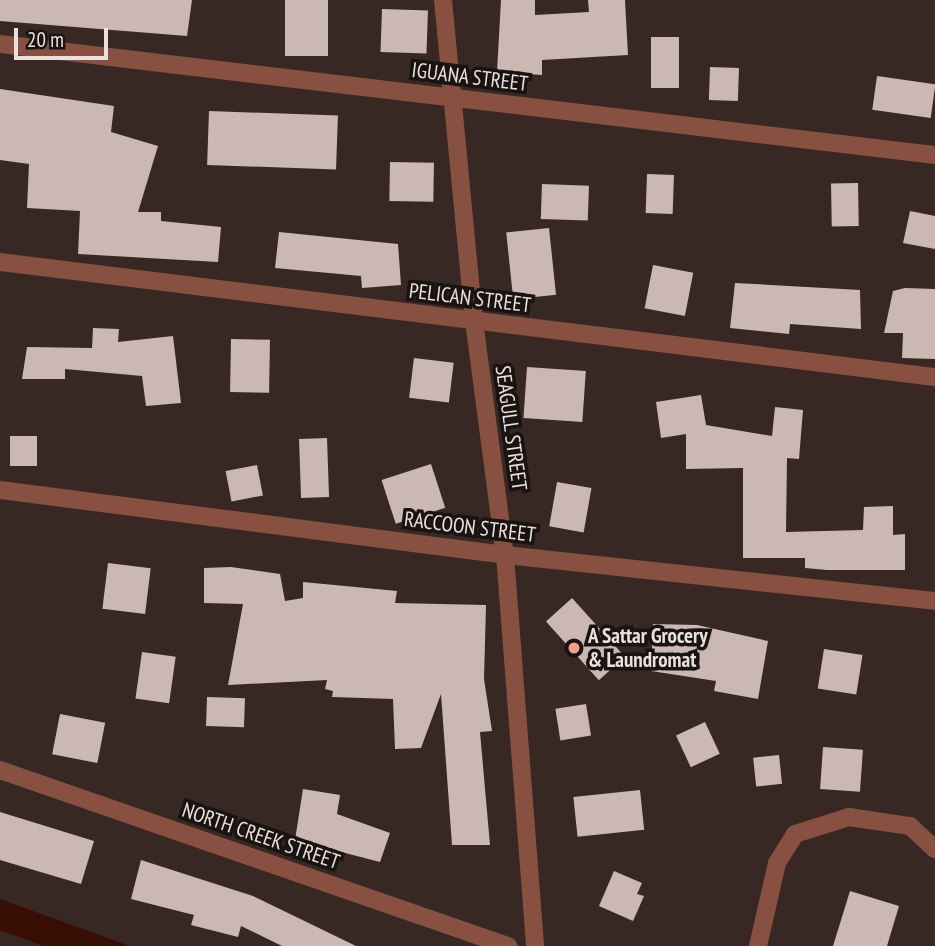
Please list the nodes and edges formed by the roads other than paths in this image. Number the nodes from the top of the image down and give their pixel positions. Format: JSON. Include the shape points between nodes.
{"nodes":[{"id":1,"x":443,"y":0,"type":"edge"},
{"id":2,"x":0,"y":44,"type":"edge"},
{"id":3,"x":452,"y":98,"type":"junction"},
{"id":4,"x":935,"y":155,"type":"edge"},
{"id":5,"x":0,"y":262,"type":"edge"},
{"id":6,"x":474,"y":321,"type":"junction"},
{"id":7,"x":935,"y":377,"type":"edge"},
{"id":8,"x":0,"y":490,"type":"edge"},
{"id":9,"x":505,"y":555,"type":"junction"},
{"id":10,"x":935,"y":601,"type":"edge"},
{"id":11,"x":0,"y":770,"type":"edge"},
{"id":12,"x":935,"y":849,"type":"edge"},
{"id":13,"x":508,"y":946,"type":"edge"},
{"id":14,"x":535,"y":946,"type":"edge"},
{"id":15,"x":758,"y":946,"type":"edge"}],
"edges":[{"from":1,"to":3,"type":"street","name":"SEAGULL STREET"},
{"from":2,"to":3,"type":"street","name":"IGUANA STREET"},
{"from":3,"to":4,"type":"street","name":"IGUANA STREET"},
{"from":3,"to":6,"type":"street","name":"SEAGULL STREET"},
{"from":5,"to":6,"type":"street","name":"PELICAN STREET"},
{"from":6,"to":7,"type":"street","name":"PELICAN STREET"},
{"from":6,"to":9,"type":"street","name":"SEAGULL STREET"},
{"from":8,"to":9,"type":"street","name":"RACCOON STREET"},
{"from":9,"to":10,"type":"street","name":"RACCOON STREET"},
{"from":9,"to":14,"type":"street","name":"SEAGULL STREET"},
{"from":11,"to":13,"type":"street","name":"NORTH CREEK STREET"},
{"from":12,"to":15,"type":"street","via":[[910,826],[849,817],[795,834],[777,863]]}]}
